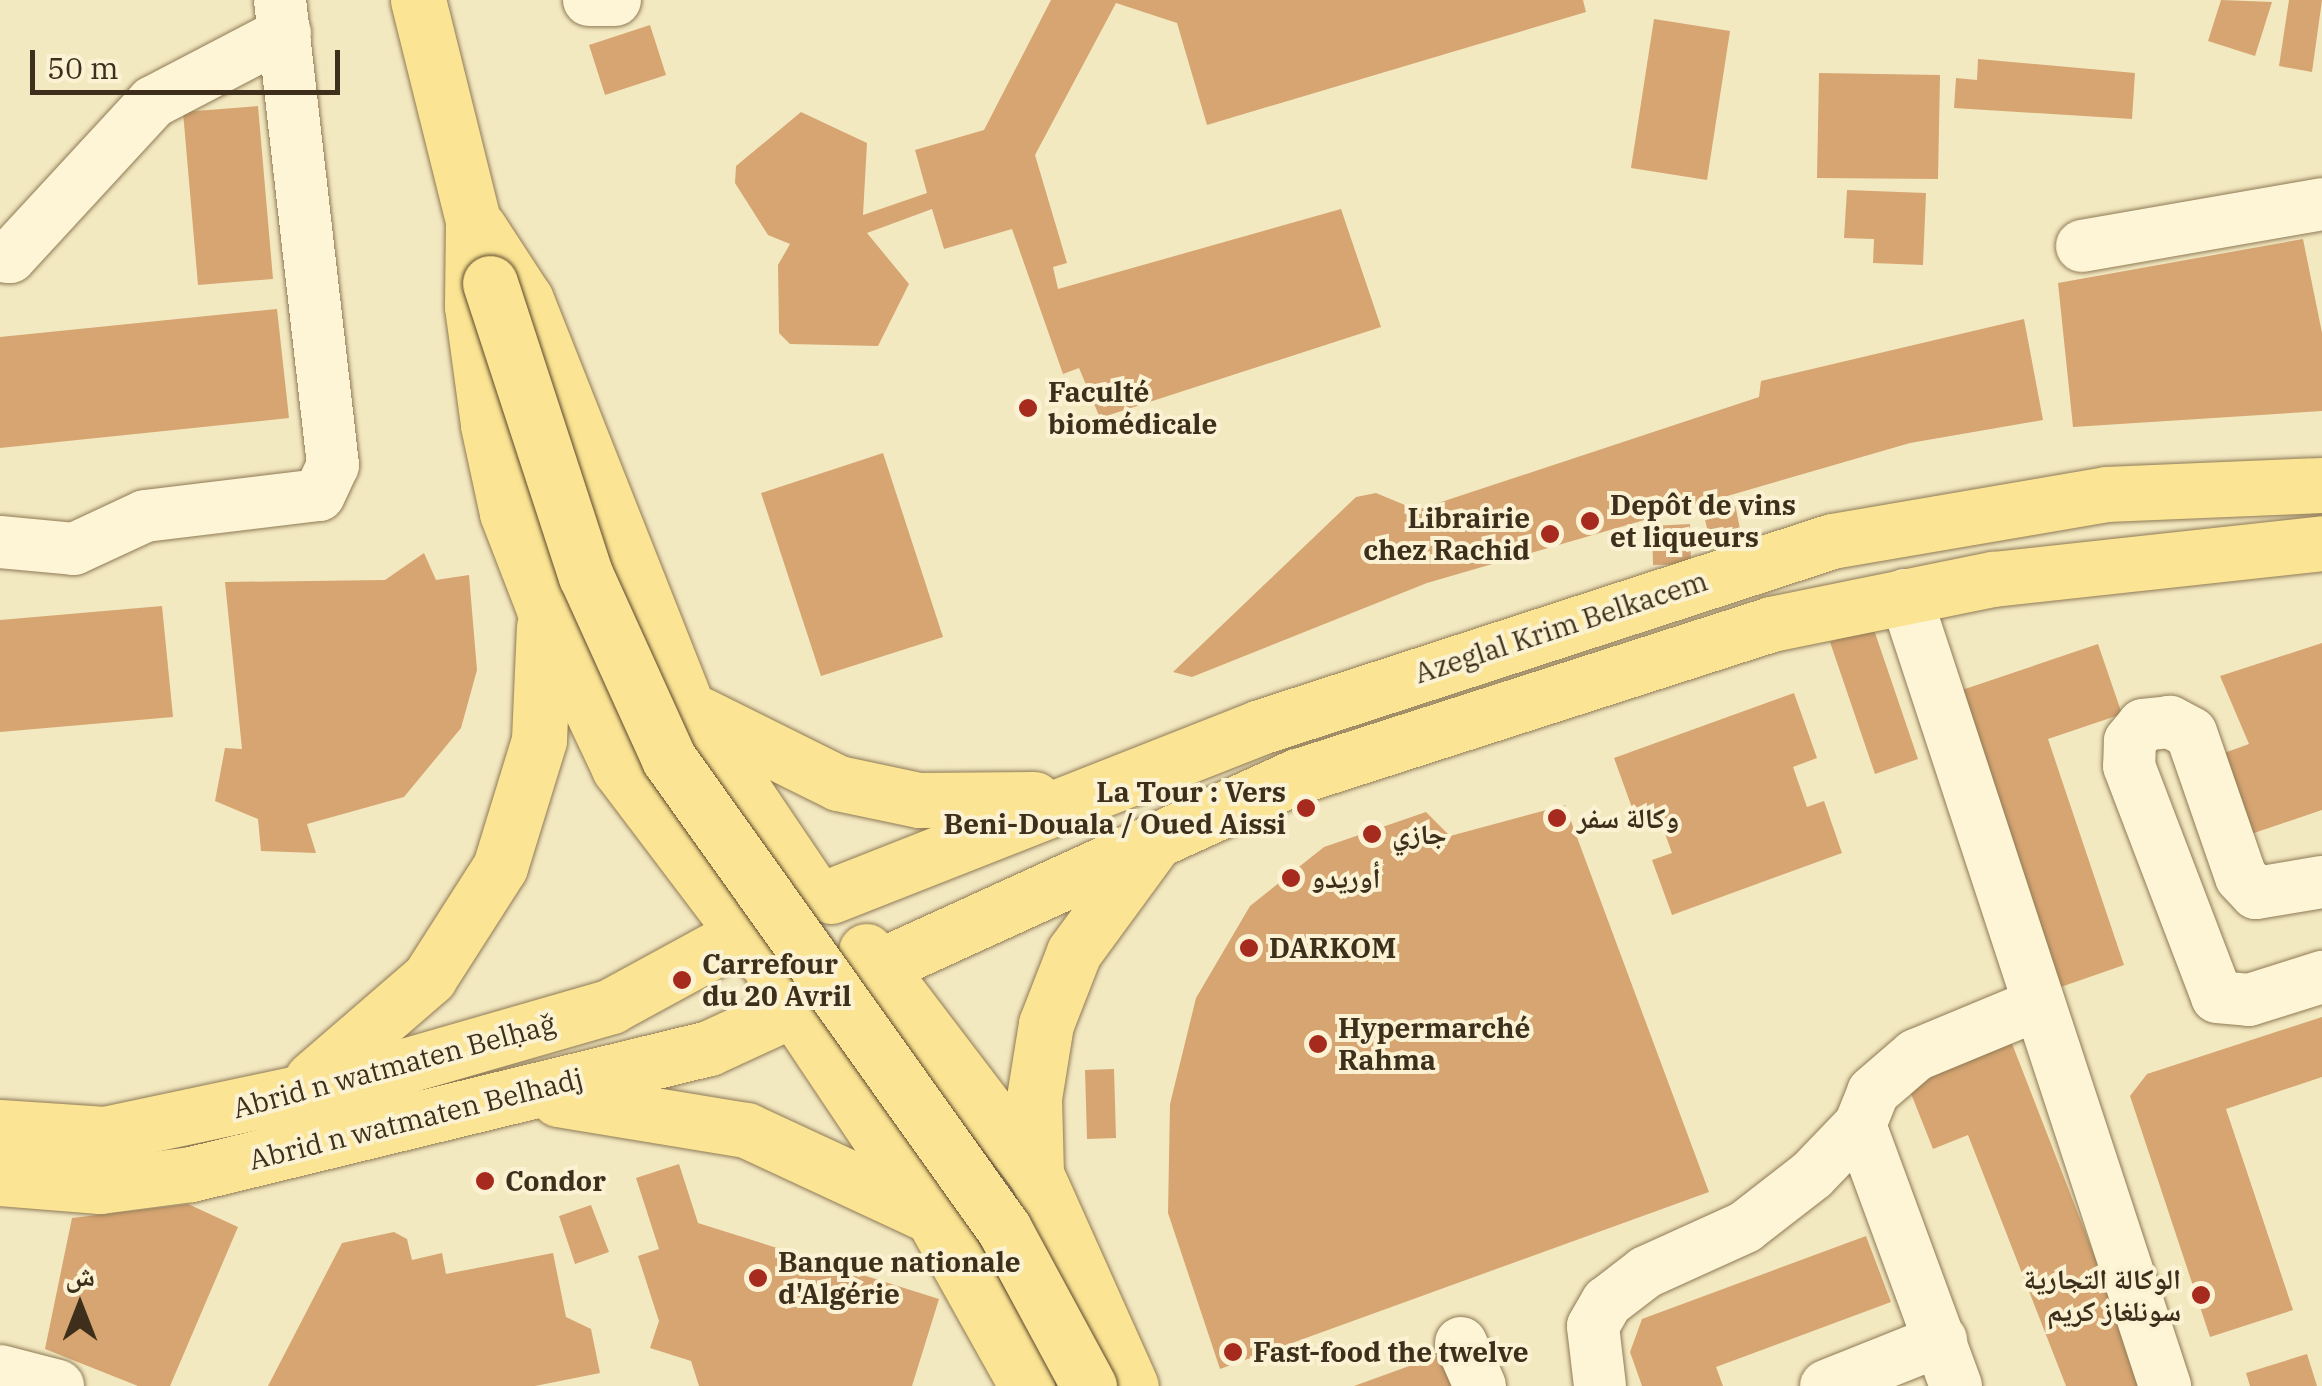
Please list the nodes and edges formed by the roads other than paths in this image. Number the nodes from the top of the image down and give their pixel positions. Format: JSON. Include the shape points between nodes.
{"nodes":[{"id":1,"x":589,"y":0,"type":"edge"},
{"id":2,"x":615,"y":0,"type":"edge"},
{"id":3,"x":427,"y":2,"type":"edge"},
{"id":4,"x":282,"y":16,"type":"edge"},
{"id":5,"x":2322,"y":204,"type":"edge"},
{"id":6,"x":473,"y":222,"type":"junction"},
{"id":7,"x":2082,"y":246,"type":"dead end"},
{"id":8,"x":0,"y":256,"type":"edge"},
{"id":9,"x":2322,"y":485,"type":"edge"},
{"id":10,"x":0,"y":542,"type":"edge"},
{"id":11,"x":2322,"y":543,"type":"edge"},
{"id":12,"x":1905,"y":595,"type":"junction"},
{"id":13,"x":544,"y":608,"type":"junction"},
{"id":14,"x":686,"y":705,"type":"junction"},
{"id":15,"x":1082,"y":793,"type":"junction"},
{"id":16,"x":1161,"y":834,"type":"junction"},
{"id":17,"x":2322,"y":882,"type":"edge"},
{"id":18,"x":822,"y":895,"type":"junction"},
{"id":19,"x":807,"y":967,"type":"junction"},
{"id":20,"x":2322,"y":977,"type":"edge"},
{"id":21,"x":2037,"y":1005,"type":"junction"},
{"id":22,"x":475,"y":1100,"type":"junction"},
{"id":23,"x":274,"y":1101,"type":"junction"},
{"id":24,"x":1860,"y":1125,"type":"junction"},
{"id":25,"x":0,"y":1127,"type":"edge"},
{"id":26,"x":1036,"y":1174,"type":"junction"},
{"id":27,"x":0,"y":1178,"type":"edge"},
{"id":28,"x":932,"y":1216,"type":"junction"},
{"id":29,"x":1949,"y":1363,"type":"edge"},
{"id":30,"x":0,"y":1371,"type":"edge"},
{"id":31,"x":58,"y":1386,"type":"edge"},
{"id":32,"x":1028,"y":1386,"type":"edge"},
{"id":33,"x":1089,"y":1386,"type":"edge"},
{"id":34,"x":1131,"y":1386,"type":"edge"},
{"id":35,"x":1600,"y":1386,"type":"edge"},
{"id":36,"x":1826,"y":1386,"type":"edge"},
{"id":37,"x":2165,"y":1386,"type":"edge"}],
"edges":[{"from":1,"to":2,"type":"street"},
{"from":3,"to":6,"type":"main road"},
{"from":4,"to":8,"type":"street","via":[[153,102],[10,257]]},
{"from":4,"to":10,"type":"street","via":[[334,465],[319,495],[144,516],[74,549]]},
{"from":5,"to":7,"type":"street"},
{"from":6,"to":13,"type":"main road","via":[[472,306],[488,425],[508,513]]},
{"from":6,"to":14,"type":"main road","via":[[526,300]]},
{"from":6,"to":33,"type":"main road","bridge":true,"via":[[586,576],[669,760],[1004,1229]]},
{"from":9,"to":15,"type":"main road","name":"Azeglal Krim Belkacem","via":[[2106,494],[1832,540]]},
{"from":11,"to":12,"type":"main road","name":"Azeglal Krim Belkacem","via":[[2151,557]]},
{"from":12,"to":16,"type":"main road","name":"Azeglal Krim Belkacem","via":[[1771,624],[1444,724]]},
{"from":12,"to":21,"type":"street"},
{"from":13,"to":19,"type":"main road","via":[[618,768]]},
{"from":13,"to":23,"type":"main road","via":[[539,740],[492,881],[429,978],[383,1026]]},
{"from":14,"to":15,"type":"main road","via":[[762,752],[838,783],[935,801]]},
{"from":14,"to":18,"type":"main road"},
{"from":15,"to":18,"type":"main road","name":"Azeglal Krim Belkacem"},
{"from":16,"to":19,"type":"main road","name":"Azeglal Krim Belkacem"},
{"from":16,"to":26,"type":"main road","via":[[1074,952],[1046,1024],[1034,1098]]},
{"from":17,"to":20,"type":"street","via":[[2256,893],[2241,877],[2191,734],[2170,722],[2143,725],[2130,741],[2129,766],[2218,997],[2249,1000]]},
{"from":18,"to":19,"type":"main road","name":"Azeglal Krim Belkacem"},
{"from":18,"to":19,"type":"main road","via":[[859,919]]},
{"from":19,"to":22,"type":"main road","name":"Abrid n watmaten Belhadj","via":[[709,1048]]},
{"from":19,"to":23,"type":"main road","name":"Abrid n watmaten Belḥaǧ","via":[[611,1006]]},
{"from":19,"to":26,"type":"main road"},
{"from":19,"to":28,"type":"main road"},
{"from":21,"to":24,"type":"street","via":[[1916,1054],[1873,1092]]},
{"from":21,"to":37,"type":"street"},
{"from":22,"to":27,"type":"main road","name":"Abrid n watmaten Belhadj","via":[[192,1174],[100,1186]]},
{"from":22,"to":28,"type":"main road","via":[[612,1102],[746,1130]]},
{"from":23,"to":25,"type":"main road","name":"Abrid n watmaten Belḥaǧ","via":[[105,1134]]},
{"from":24,"to":29,"type":"street"},
{"from":24,"to":35,"type":"street","via":[[1745,1228],[1646,1272],[1608,1302],[1592,1326]]},
{"from":26,"to":34,"type":"main road"},
{"from":28,"to":32,"type":"main road"},
{"from":29,"to":36,"type":"street"},
{"from":30,"to":31,"type":"street"}]}
